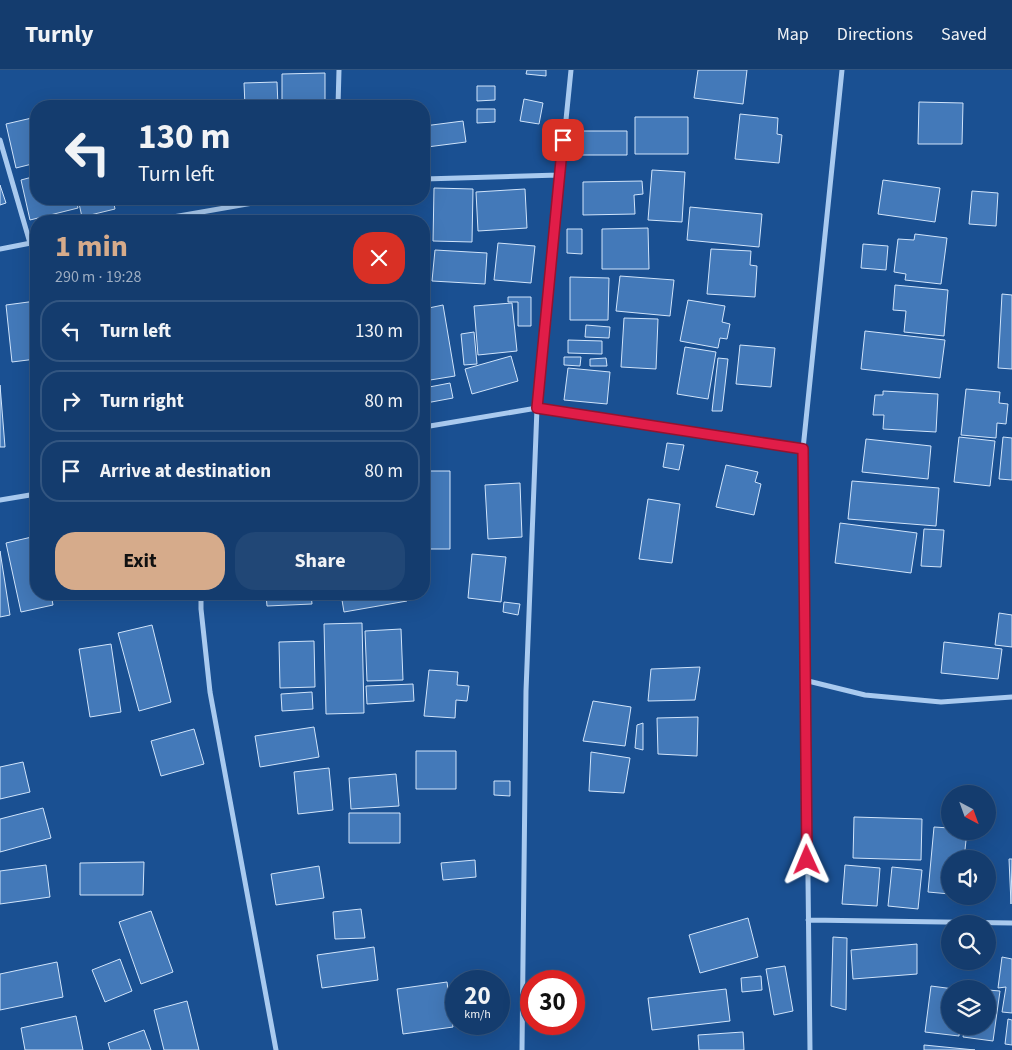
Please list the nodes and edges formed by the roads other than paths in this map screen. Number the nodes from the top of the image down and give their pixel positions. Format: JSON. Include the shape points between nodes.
{"nodes":[{"id":1,"x":338,"y":70,"type":"edge"},
{"id":2,"x":571,"y":70,"type":"edge"},
{"id":3,"x":842,"y":70,"type":"edge"},
{"id":4,"x":338,"y":100,"type":"edge"},
{"id":5,"x":0,"y":140,"type":"edge"},
{"id":6,"x":560,"y":175,"type":"junction"},
{"id":7,"x":430,"y":179,"type":"edge"},
{"id":8,"x":242,"y":205,"type":"edge"},
{"id":9,"x":184,"y":215,"type":"edge"},
{"id":10,"x":30,"y":243,"type":"joint"},
{"id":11,"x":0,"y":249,"type":"edge"},
{"id":12,"x":537,"y":408,"type":"junction"},
{"id":13,"x":430,"y":426,"type":"edge"},
{"id":14,"x":803,"y":449,"type":"junction"},
{"id":15,"x":30,"y":495,"type":"edge"},
{"id":16,"x":0,"y":500,"type":"edge"},
{"id":17,"x":201,"y":600,"type":"edge"},
{"id":18,"x":804,"y":680,"type":"junction"},
{"id":19,"x":1012,"y":697,"type":"edge"},
{"id":20,"x":808,"y":920,"type":"junction"},
{"id":21,"x":1012,"y":923,"type":"edge"},
{"id":22,"x":276,"y":1050,"type":"edge"},
{"id":23,"x":522,"y":1050,"type":"edge"},
{"id":24,"x":810,"y":1050,"type":"edge"}],
"edges":[{"from":1,"to":4,"type":"street"},
{"from":2,"to":6,"type":"street"},
{"from":3,"to":14,"type":"street"},
{"from":5,"to":10,"type":"street"},
{"from":6,"to":7,"type":"street"},
{"from":6,"to":12,"type":"street"},
{"from":8,"to":9,"type":"street"},
{"from":10,"to":11,"type":"street"},
{"from":12,"to":13,"type":"street"},
{"from":12,"to":14,"type":"street"},
{"from":12,"to":23,"type":"street","via":[[526,691]]},
{"from":14,"to":18,"type":"street"},
{"from":15,"to":16,"type":"street"},
{"from":17,"to":22,"type":"street","via":[[210,692]]},
{"from":18,"to":19,"type":"street","via":[[866,695],[932,701]]},
{"from":18,"to":20,"type":"street"},
{"from":20,"to":21,"type":"street"},
{"from":20,"to":24,"type":"street"}]}
